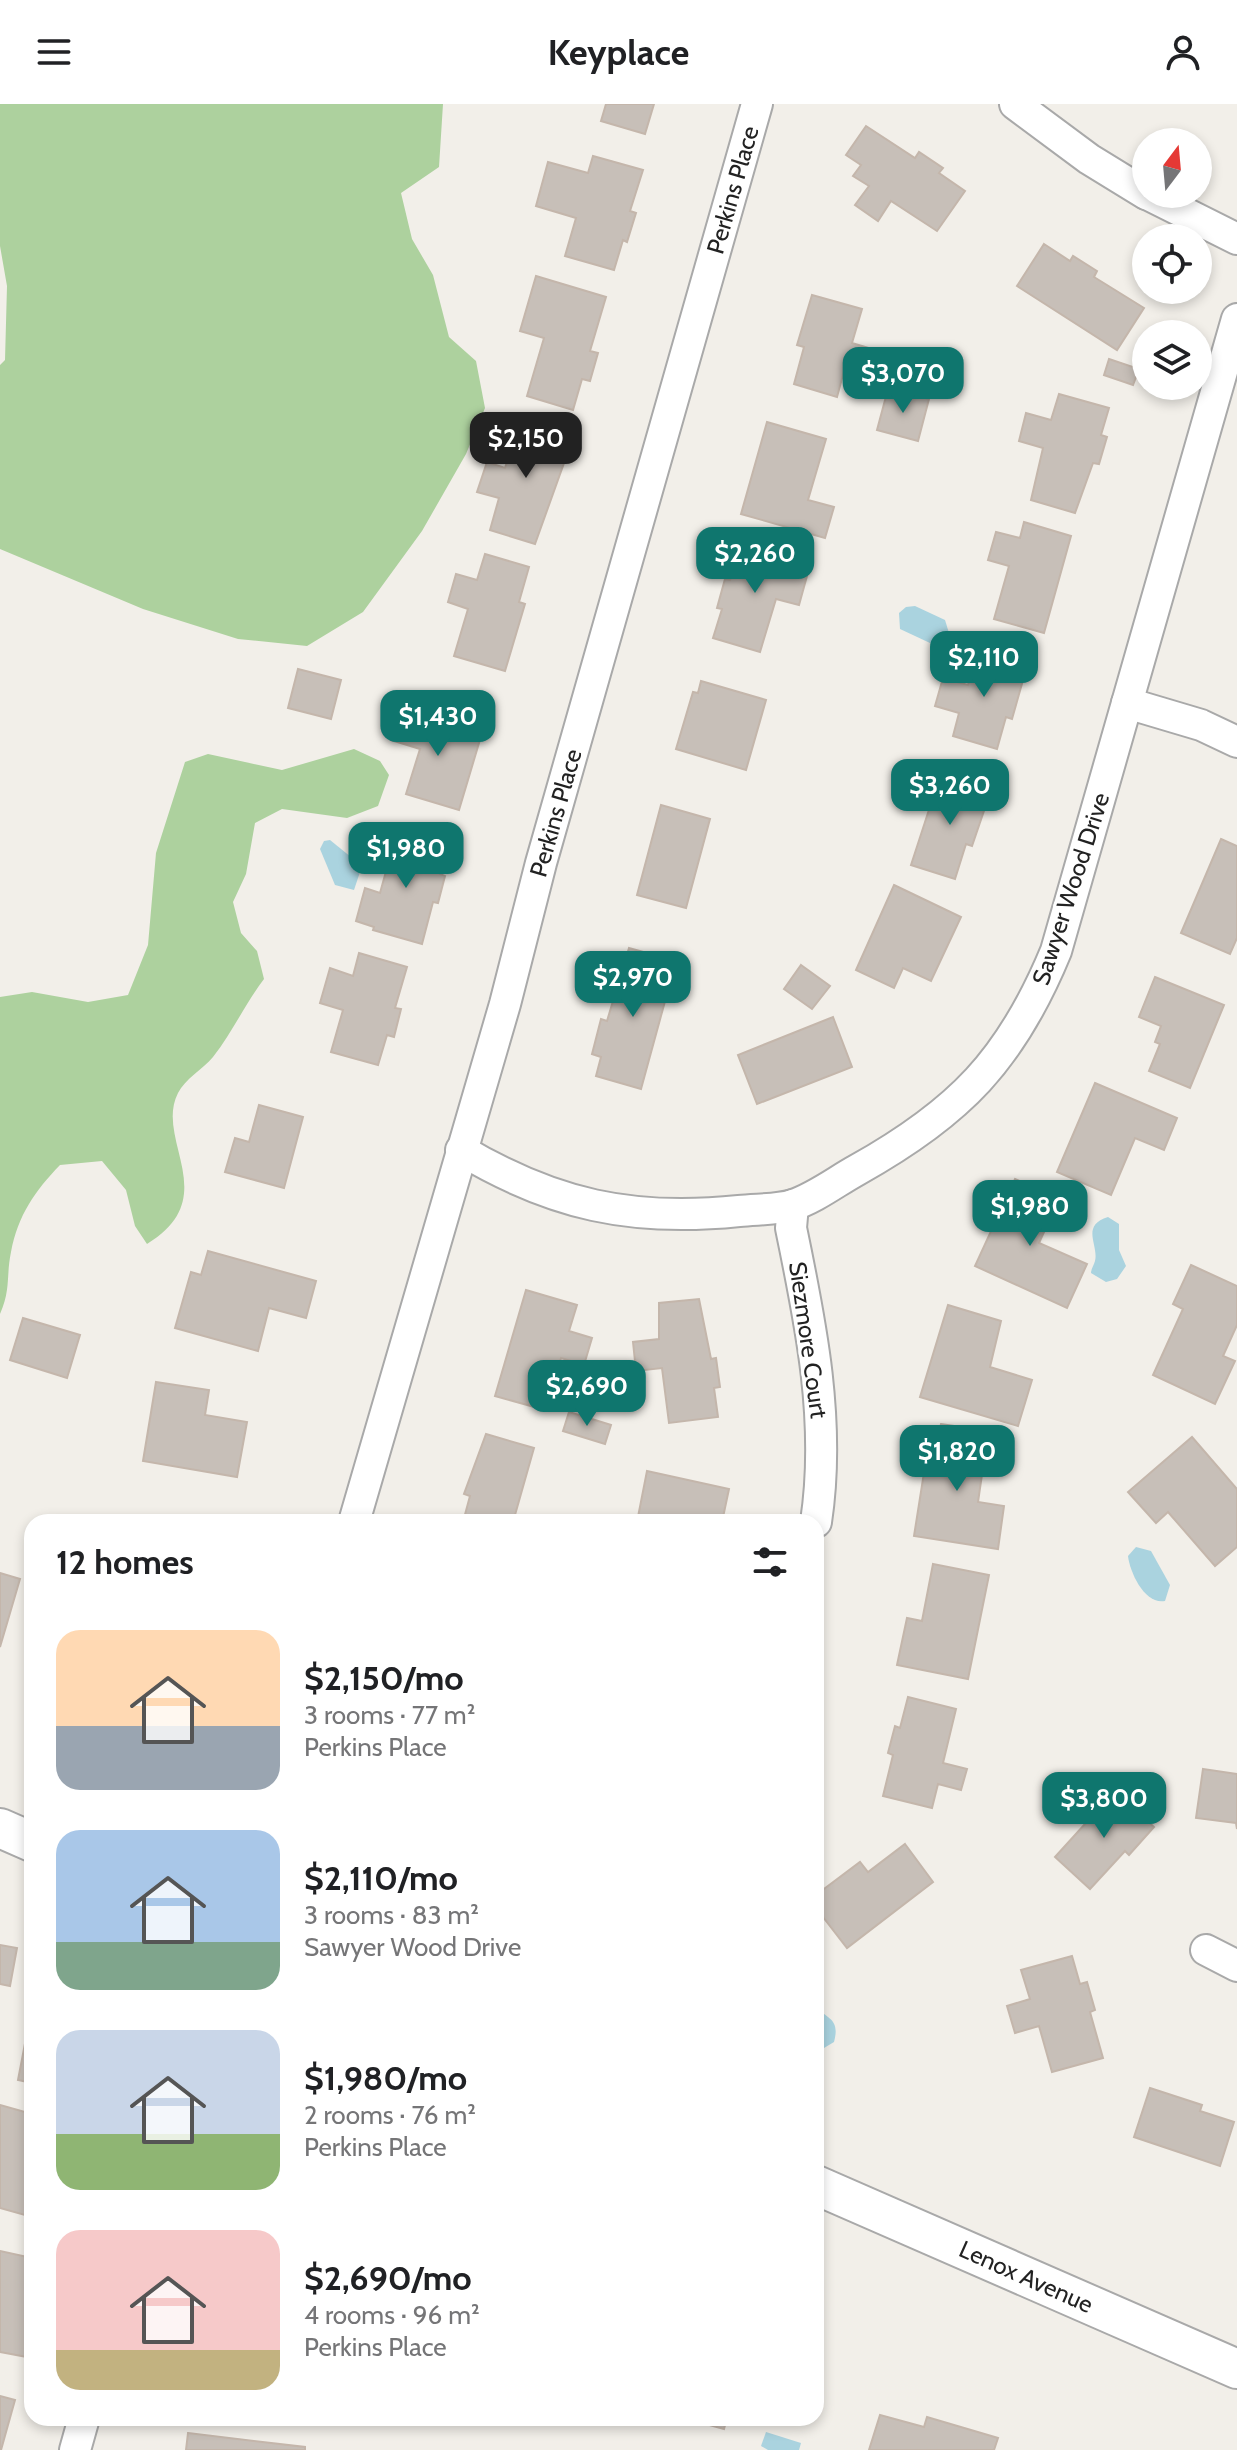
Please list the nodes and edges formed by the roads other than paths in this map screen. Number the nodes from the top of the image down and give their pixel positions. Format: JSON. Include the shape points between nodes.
{"nodes":[{"id":1,"x":757,"y":104,"type":"edge"},
{"id":2,"x":1015,"y":104,"type":"edge"},
{"id":3,"x":1132,"y":185,"type":"edge"},
{"id":4,"x":1174,"y":208,"type":"edge"},
{"id":5,"x":1237,"y":239,"type":"edge"},
{"id":6,"x":1237,"y":319,"type":"edge"},
{"id":7,"x":1127,"y":703,"type":"junction"},
{"id":8,"x":1237,"y":742,"type":"edge"},
{"id":9,"x":461,"y":1150,"type":"junction"},
{"id":10,"x":793,"y":1205,"type":"junction"},
{"id":11,"x":356,"y":1514,"type":"edge"},
{"id":12,"x":817,"y":1514,"type":"edge"},
{"id":13,"x":0,"y":1828,"type":"edge"},
{"id":14,"x":24,"y":1838,"type":"edge"},
{"id":15,"x":1206,"y":1950,"type":"dead end"},
{"id":16,"x":1237,"y":1966,"type":"edge"},
{"id":17,"x":824,"y":2188,"type":"edge"},
{"id":18,"x":1237,"y":2369,"type":"edge"},
{"id":19,"x":82,"y":2426,"type":"edge"},
{"id":20,"x":75,"y":2450,"type":"edge"}],
"edges":[{"from":1,"to":9,"type":"street","name":"Perkins Place"},
{"from":2,"to":3,"type":"street"},
{"from":4,"to":5,"type":"street"},
{"from":6,"to":7,"type":"street","name":"Sawyer Wood Drive"},
{"from":7,"to":8,"type":"street"},
{"from":7,"to":10,"type":"street","name":"Sawyer Wood Drive","via":[[1056,951],[1039,993],[1001,1055],[962,1099],[917,1136]]},
{"from":9,"to":10,"type":"street","name":"Sawyer Wood Drive","via":[[534,1188],[612,1211],[653,1215]]},
{"from":9,"to":11,"type":"street","name":"Perkins Place"},
{"from":10,"to":12,"type":"street","name":"Siezmore Court","via":[[791,1228],[816,1364],[821,1452]]},
{"from":13,"to":14,"type":"street"},
{"from":15,"to":16,"type":"street"},
{"from":17,"to":18,"type":"street","name":"Lenox Avenue"},
{"from":19,"to":20,"type":"street"}]}
